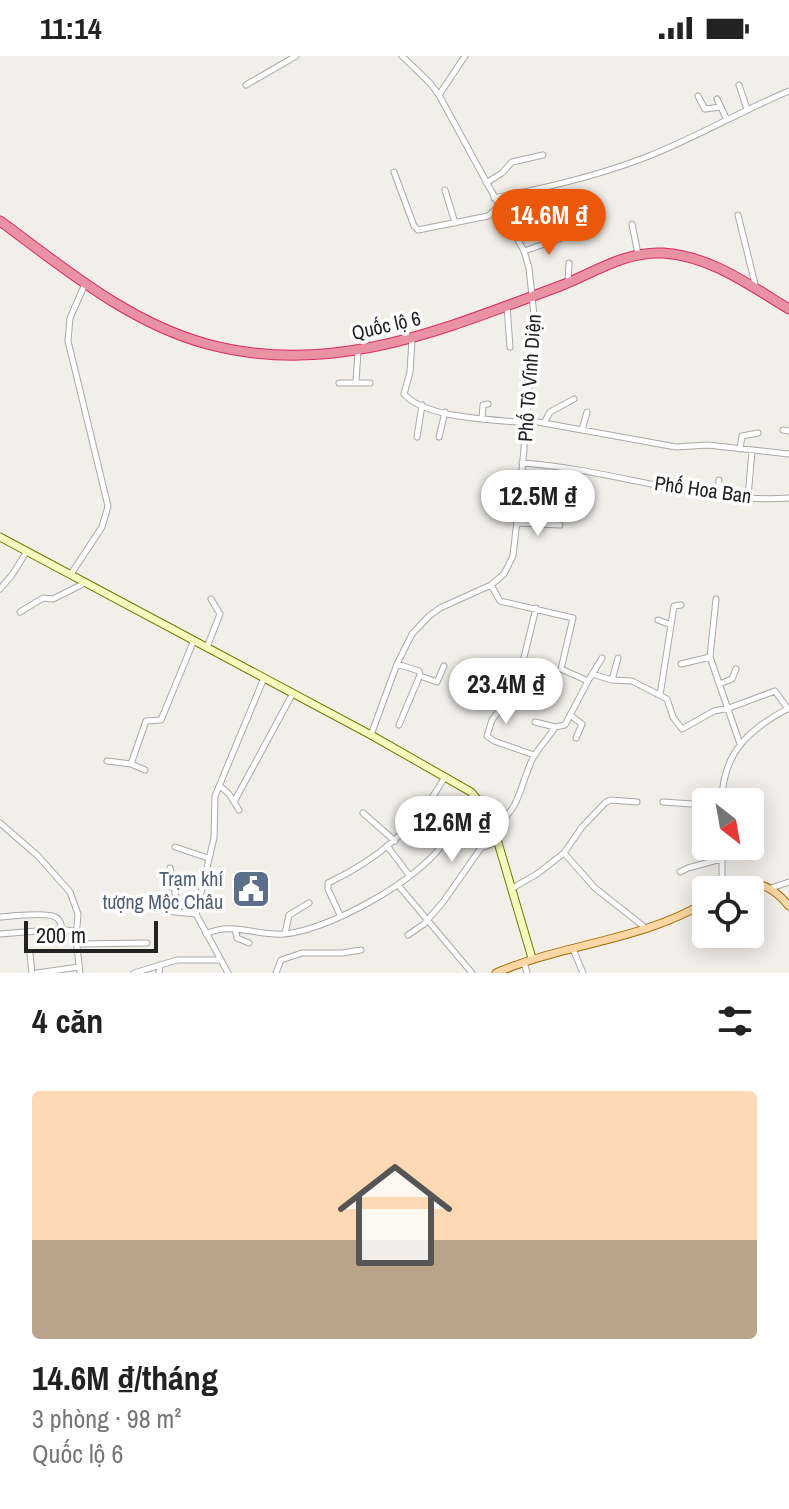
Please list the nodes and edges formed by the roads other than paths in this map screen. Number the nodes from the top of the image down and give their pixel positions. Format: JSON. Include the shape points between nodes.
{"nodes":[{"id":1,"x":296,"y":56,"type":"edge"},
{"id":2,"x":402,"y":56,"type":"edge"},
{"id":3,"x":465,"y":56,"type":"edge"},
{"id":4,"x":246,"y":85,"type":"dead end"},
{"id":5,"x":739,"y":85,"type":"dead end"},
{"id":6,"x":789,"y":91,"type":"edge"},
{"id":7,"x":439,"y":95,"type":"junction"},
{"id":8,"x":698,"y":96,"type":"dead end"},
{"id":9,"x":717,"y":99,"type":"dead end"},
{"id":10,"x":721,"y":107,"type":"junction"},
{"id":11,"x":747,"y":109,"type":"junction"},
{"id":12,"x":726,"y":118,"type":"junction"},
{"id":13,"x":543,"y":155,"type":"dead end"},
{"id":14,"x":394,"y":172,"type":"dead end"},
{"id":15,"x":486,"y":183,"type":"junction"},
{"id":16,"x":445,"y":190,"type":"dead end"},
{"id":17,"x":494,"y":198,"type":"junction"},
{"id":18,"x":499,"y":206,"type":"junction"},
{"id":19,"x":738,"y":215,"type":"dead end"},
{"id":20,"x":0,"y":221,"type":"edge"},
{"id":21,"x":455,"y":223,"type":"junction"},
{"id":22,"x":632,"y":224,"type":"dead end"},
{"id":23,"x":565,"y":237,"type":"dead end"},
{"id":24,"x":524,"y":251,"type":"junction"},
{"id":25,"x":638,"y":255,"type":"junction"},
{"id":26,"x":569,"y":263,"type":"dead end"},
{"id":27,"x":568,"y":283,"type":"junction"},
{"id":28,"x":85,"y":284,"type":"junction"},
{"id":29,"x":756,"y":290,"type":"junction"},
{"id":30,"x":534,"y":294,"type":"junction"},
{"id":31,"x":507,"y":305,"type":"junction"},
{"id":32,"x":789,"y":309,"type":"edge"},
{"id":33,"x":412,"y":339,"type":"junction"},
{"id":34,"x":510,"y":347,"type":"dead end"},
{"id":35,"x":358,"y":351,"type":"junction"},
{"id":36,"x":356,"y":382,"type":"junction"},
{"id":37,"x":339,"y":383,"type":"dead end"},
{"id":38,"x":370,"y":383,"type":"dead end"},
{"id":39,"x":574,"y":399,"type":"dead end"},
{"id":40,"x":422,"y":404,"type":"junction"},
{"id":41,"x":488,"y":404,"type":"dead end"},
{"id":42,"x":445,"y":412,"type":"junction"},
{"id":43,"x":587,"y":412,"type":"dead end"},
{"id":44,"x":482,"y":419,"type":"junction"},
{"id":45,"x":526,"y":422,"type":"junction"},
{"id":46,"x":544,"y":423,"type":"junction"},
{"id":47,"x":582,"y":430,"type":"junction"},
{"id":48,"x":758,"y":433,"type":"dead end"},
{"id":49,"x":417,"y":437,"type":"dead end"},
{"id":50,"x":439,"y":437,"type":"dead end"},
{"id":51,"x":740,"y":450,"type":"junction"},
{"id":52,"x":752,"y":451,"type":"junction"},
{"id":53,"x":789,"y":454,"type":"edge"},
{"id":54,"x":522,"y":463,"type":"junction"},
{"id":55,"x":719,"y":480,"type":"dead end"},
{"id":56,"x":505,"y":491,"type":"dead end"},
{"id":57,"x":520,"y":492,"type":"junction"},
{"id":58,"x":718,"y":494,"type":"junction"},
{"id":59,"x":748,"y":497,"type":"junction"},
{"id":60,"x":789,"y":498,"type":"edge"},
{"id":61,"x":550,"y":506,"type":"dead end"},
{"id":62,"x":517,"y":523,"type":"junction"},
{"id":63,"x":560,"y":525,"type":"dead end"},
{"id":64,"x":0,"y":537,"type":"edge"},
{"id":65,"x":27,"y":551,"type":"junction"},
{"id":66,"x":71,"y":574,"type":"junction"},
{"id":67,"x":86,"y":582,"type":"junction"},
{"id":68,"x":491,"y":585,"type":"junction"},
{"id":69,"x":0,"y":589,"type":"edge"},
{"id":70,"x":211,"y":599,"type":"dead end"},
{"id":71,"x":716,"y":599,"type":"dead end"},
{"id":72,"x":681,"y":605,"type":"dead end"},
{"id":73,"x":536,"y":608,"type":"junction"},
{"id":74,"x":20,"y":612,"type":"dead end"},
{"id":75,"x":658,"y":620,"type":"dead end"},
{"id":76,"x":671,"y":625,"type":"junction"},
{"id":77,"x":194,"y":640,"type":"junction"},
{"id":78,"x":207,"y":647,"type":"junction"},
{"id":79,"x":710,"y":657,"type":"junction"},
{"id":80,"x":602,"y":658,"type":"dead end"},
{"id":81,"x":618,"y":658,"type":"dead end"},
{"id":82,"x":397,"y":664,"type":"junction"},
{"id":83,"x":681,"y":664,"type":"dead end"},
{"id":84,"x":444,"y":666,"type":"dead end"},
{"id":85,"x":736,"y":669,"type":"dead end"},
{"id":86,"x":592,"y":674,"type":"junction"},
{"id":87,"x":420,"y":676,"type":"junction"},
{"id":88,"x":264,"y":678,"type":"junction"},
{"id":89,"x":519,"y":678,"type":"dead end"},
{"id":90,"x":612,"y":680,"type":"junction"},
{"id":91,"x":588,"y":681,"type":"junction"},
{"id":92,"x":506,"y":684,"type":"dead end"},
{"id":93,"x":719,"y":684,"type":"junction"},
{"id":94,"x":293,"y":693,"type":"junction"},
{"id":95,"x":660,"y":695,"type":"junction"},
{"id":96,"x":729,"y":708,"type":"junction"},
{"id":97,"x":788,"y":708,"type":"edge"},
{"id":98,"x":570,"y":715,"type":"junction"},
{"id":99,"x":535,"y":722,"type":"dead end"},
{"id":100,"x":399,"y":725,"type":"dead end"},
{"id":101,"x":555,"y":727,"type":"junction"},
{"id":102,"x":737,"y":729,"type":"junction"},
{"id":103,"x":371,"y":735,"type":"junction"},
{"id":104,"x":747,"y":735,"type":"junction"},
{"id":105,"x":576,"y":738,"type":"dead end"},
{"id":106,"x":740,"y":744,"type":"junction"},
{"id":107,"x":534,"y":755,"type":"junction"},
{"id":108,"x":107,"y":761,"type":"dead end"},
{"id":109,"x":131,"y":764,"type":"junction"},
{"id":110,"x":145,"y":770,"type":"dead end"},
{"id":111,"x":446,"y":777,"type":"junction"},
{"id":112,"x":220,"y":786,"type":"junction"},
{"id":113,"x":723,"y":788,"type":"edge"},
{"id":114,"x":234,"y":802,"type":"junction"},
{"id":115,"x":637,"y":802,"type":"dead end"},
{"id":116,"x":663,"y":802,"type":"dead end"},
{"id":117,"x":453,"y":804,"type":"dead end"},
{"id":118,"x":692,"y":804,"type":"edge"},
{"id":119,"x":239,"y":810,"type":"dead end"},
{"id":120,"x":363,"y":813,"type":"dead end"},
{"id":121,"x":0,"y":823,"type":"edge"},
{"id":122,"x":493,"y":826,"type":"junction"},
{"id":123,"x":395,"y":841,"type":"junction"},
{"id":124,"x":497,"y":842,"type":"junction"},
{"id":125,"x":175,"y":847,"type":"dead end"},
{"id":126,"x":388,"y":847,"type":"junction"},
{"id":127,"x":564,"y":853,"type":"junction"},
{"id":128,"x":208,"y":858,"type":"junction"},
{"id":129,"x":717,"y":860,"type":"edge"},
{"id":130,"x":170,"y":868,"type":"dead end"},
{"id":131,"x":680,"y":872,"type":"dead end"},
{"id":132,"x":409,"y":875,"type":"junction"},
{"id":133,"x":789,"y":882,"type":"edge"},
{"id":134,"x":164,"y":883,"type":"dead end"},
{"id":135,"x":398,"y":885,"type":"junction"},
{"id":136,"x":764,"y":886,"type":"edge"},
{"id":137,"x":771,"y":888,"type":"junction"},
{"id":138,"x":175,"y":889,"type":"junction"},
{"id":139,"x":510,"y":889,"type":"junction"},
{"id":140,"x":309,"y":903,"type":"dead end"},
{"id":141,"x":789,"y":906,"type":"edge"},
{"id":142,"x":692,"y":910,"type":"edge"},
{"id":143,"x":165,"y":911,"type":"dead end"},
{"id":144,"x":179,"y":912,"type":"junction"},
{"id":145,"x":196,"y":914,"type":"junction"},
{"id":146,"x":340,"y":915,"type":"junction"},
{"id":147,"x":0,"y":917,"type":"edge"},
{"id":148,"x":427,"y":920,"type":"junction"},
{"id":149,"x":62,"y":929,"type":"junction"},
{"id":150,"x":235,"y":929,"type":"junction"},
{"id":151,"x":647,"y":930,"type":"junction"},
{"id":152,"x":77,"y":932,"type":"junction"},
{"id":153,"x":0,"y":934,"type":"edge"},
{"id":154,"x":206,"y":934,"type":"junction"},
{"id":155,"x":285,"y":934,"type":"junction"},
{"id":156,"x":408,"y":935,"type":"dead end"},
{"id":157,"x":147,"y":943,"type":"dead end"},
{"id":158,"x":249,"y":943,"type":"dead end"},
{"id":159,"x":77,"y":944,"type":"junction"},
{"id":160,"x":573,"y":948,"type":"junction"},
{"id":161,"x":361,"y":950,"type":"dead end"},
{"id":162,"x":30,"y":954,"type":"dead end"},
{"id":163,"x":532,"y":958,"type":"junction"},
{"id":164,"x":219,"y":960,"type":"junction"},
{"id":165,"x":523,"y":961,"type":"junction"},
{"id":166,"x":160,"y":965,"type":"junction"},
{"id":167,"x":80,"y":970,"type":"edge"},
{"id":168,"x":35,"y":973,"type":"edge"},
{"id":169,"x":134,"y":973,"type":"edge"},
{"id":170,"x":159,"y":973,"type":"edge"},
{"id":171,"x":228,"y":973,"type":"edge"},
{"id":172,"x":276,"y":973,"type":"edge"},
{"id":173,"x":472,"y":973,"type":"edge"},
{"id":174,"x":496,"y":973,"type":"edge"},
{"id":175,"x":527,"y":973,"type":"edge"},
{"id":176,"x":583,"y":973,"type":"edge"}],
"edges":[{"from":1,"to":4,"type":"street"},
{"from":2,"to":7,"type":"street","name":"Phố Tô Vĩnh Diện"},
{"from":3,"to":7,"type":"street"},
{"from":5,"to":11,"type":"street"},
{"from":6,"to":11,"type":"street"},
{"from":7,"to":15,"type":"street","name":"Phố Tô Vĩnh Diện"},
{"from":8,"to":10,"type":"street","via":[[705,109]]},
{"from":9,"to":10,"type":"street"},
{"from":10,"to":12,"type":"street"},
{"from":11,"to":12,"type":"street"},
{"from":12,"to":17,"type":"street","via":[[617,167]]},
{"from":13,"to":15,"type":"street","via":[[512,162]]},
{"from":14,"to":21,"type":"street","via":[[417,229]]},
{"from":15,"to":17,"type":"street","name":"Phố Tô Vĩnh Diện"},
{"from":16,"to":21,"type":"street"},
{"from":17,"to":18,"type":"street","name":"Phố Tô Vĩnh Diện"},
{"from":18,"to":21,"type":"street","via":[[491,215]]},
{"from":18,"to":24,"type":"street","name":"Phố Tô Vĩnh Diện"},
{"from":19,"to":29,"type":"street"},
{"from":20,"to":28,"type":"highway","name":"Quốc lộ 6"},
{"from":22,"to":25,"type":"street"},
{"from":23,"to":24,"type":"street"},
{"from":24,"to":30,"type":"street","name":"Phố Tô Vĩnh Diện"},
{"from":25,"to":27,"type":"highway","name":"Quốc lộ 6"},
{"from":25,"to":29,"type":"highway","name":"Quốc lộ 6","via":[[702,260]]},
{"from":26,"to":27,"type":"street"},
{"from":27,"to":30,"type":"highway","name":"Quốc lộ 6"},
{"from":28,"to":35,"type":"highway","name":"Quốc lộ 6","via":[[153,324],[210,345],[268,355]]},
{"from":28,"to":66,"type":"street","via":[[70,318],[68,341],[108,506],[102,527]]},
{"from":29,"to":32,"type":"highway","name":"Quốc lộ 6"},
{"from":30,"to":31,"type":"highway","name":"Quốc lộ 6"},
{"from":30,"to":45,"type":"street","name":"Phố Tô Vĩnh Diện"},
{"from":31,"to":33,"type":"highway","name":"Quốc lộ 6"},
{"from":31,"to":34,"type":"street"},
{"from":33,"to":35,"type":"highway","name":"Quốc lộ 6"},
{"from":33,"to":40,"type":"street","via":[[404,394]]},
{"from":35,"to":36,"type":"street"},
{"from":36,"to":37,"type":"street"},
{"from":36,"to":38,"type":"street"},
{"from":39,"to":46,"type":"street","via":[[550,412]]},
{"from":40,"to":42,"type":"street"},
{"from":40,"to":49,"type":"street"},
{"from":41,"to":44,"type":"street","via":[[483,405]]},
{"from":42,"to":44,"type":"street"},
{"from":42,"to":50,"type":"street"},
{"from":43,"to":47,"type":"street"},
{"from":44,"to":45,"type":"street"},
{"from":45,"to":46,"type":"street"},
{"from":45,"to":54,"type":"street","name":"Phố Tô Vĩnh Diện"},
{"from":46,"to":47,"type":"street"},
{"from":47,"to":51,"type":"street","via":[[676,447]]},
{"from":48,"to":51,"type":"street","via":[[742,436]]},
{"from":51,"to":52,"type":"street"},
{"from":52,"to":53,"type":"street"},
{"from":52,"to":59,"type":"street"},
{"from":54,"to":57,"type":"street","name":"Phố Tô Vĩnh Diện"},
{"from":54,"to":58,"type":"street","name":"Phố Hoa Ban"},
{"from":55,"to":58,"type":"street"},
{"from":56,"to":57,"type":"street"},
{"from":57,"to":61,"type":"street","via":[[549,491]]},
{"from":57,"to":62,"type":"street","name":"Phố Tô Vĩnh Diện"},
{"from":58,"to":59,"type":"street","name":"Phố Hoa Ban"},
{"from":59,"to":60,"type":"street","name":"Phố Hoa Ban"},
{"from":62,"to":63,"type":"street"},
{"from":62,"to":68,"type":"street","name":"Phố Tô Vĩnh Diện","via":[[510,563]]},
{"from":64,"to":65,"type":"street"},
{"from":65,"to":66,"type":"street"},
{"from":65,"to":69,"type":"street"},
{"from":66,"to":67,"type":"street"},
{"from":67,"to":74,"type":"street"},
{"from":67,"to":77,"type":"street"},
{"from":68,"to":73,"type":"street","via":[[500,601]]},
{"from":68,"to":82,"type":"street","via":[[429,616],[412,634]]},
{"from":70,"to":78,"type":"street","via":[[220,614]]},
{"from":71,"to":79,"type":"street"},
{"from":72,"to":76,"type":"street","via":[[674,606]]},
{"from":73,"to":89,"type":"street"},
{"from":73,"to":91,"type":"street","via":[[573,618],[561,669]]},
{"from":75,"to":76,"type":"street"},
{"from":76,"to":95,"type":"street"},
{"from":77,"to":78,"type":"street"},
{"from":77,"to":109,"type":"street","via":[[161,720],[144,723]]},
{"from":78,"to":88,"type":"street"},
{"from":79,"to":83,"type":"street"},
{"from":79,"to":93,"type":"street"},
{"from":80,"to":86,"type":"street"},
{"from":81,"to":90,"type":"street"},
{"from":82,"to":87,"type":"street"},
{"from":82,"to":103,"type":"street"},
{"from":84,"to":87,"type":"street","via":[[437,682]]},
{"from":85,"to":93,"type":"street","via":[[732,679]]},
{"from":86,"to":90,"type":"street"},
{"from":86,"to":91,"type":"street"},
{"from":87,"to":100,"type":"street"},
{"from":88,"to":94,"type":"street"},
{"from":88,"to":112,"type":"street"},
{"from":90,"to":95,"type":"street","via":[[632,681]]},
{"from":91,"to":98,"type":"street"},
{"from":92,"to":107,"type":"street","via":[[487,736]]},
{"from":93,"to":96,"type":"street"},
{"from":94,"to":103,"type":"street"},
{"from":94,"to":114,"type":"street"},
{"from":95,"to":96,"type":"street","via":[[669,700],[682,729]]},
{"from":96,"to":97,"type":"street","via":[[777,691]]},
{"from":96,"to":102,"type":"street"},
{"from":97,"to":104,"type":"street"},
{"from":98,"to":101,"type":"street","via":[[565,725]]},
{"from":98,"to":105,"type":"street","via":[[582,724]]},
{"from":99,"to":101,"type":"street"},
{"from":101,"to":107,"type":"street"},
{"from":102,"to":104,"type":"street"},
{"from":102,"to":106,"type":"street"},
{"from":103,"to":111,"type":"street"},
{"from":104,"to":106,"type":"street"},
{"from":106,"to":113,"type":"street"},
{"from":107,"to":122,"type":"street","via":[[519,797]]},
{"from":108,"to":109,"type":"street"},
{"from":109,"to":110,"type":"street"},
{"from":111,"to":122,"type":"street","via":[[477,799]]},
{"from":111,"to":123,"type":"street"},
{"from":112,"to":114,"type":"street"},
{"from":112,"to":128,"type":"street"},
{"from":114,"to":119,"type":"street"},
{"from":115,"to":127,"type":"street","via":[[605,803]]},
{"from":116,"to":118,"type":"street"},
{"from":117,"to":132,"type":"street","via":[[441,847]]},
{"from":120,"to":123,"type":"street"},
{"from":121,"to":152,"type":"street","via":[[70,892],[77,908]]},
{"from":122,"to":124,"type":"street"},
{"from":123,"to":126,"type":"street"},
{"from":124,"to":139,"type":"street"},
{"from":124,"to":148,"type":"street","via":[[477,852]]},
{"from":125,"to":128,"type":"street"},
{"from":126,"to":132,"type":"street"},
{"from":126,"to":146,"type":"street","via":[[328,883]]},
{"from":127,"to":139,"type":"street"},
{"from":127,"to":151,"type":"street","via":[[595,888]]},
{"from":128,"to":145,"type":"street"},
{"from":129,"to":131,"type":"street"},
{"from":130,"to":138,"type":"street"},
{"from":132,"to":135,"type":"street"},
{"from":133,"to":137,"type":"street"},
{"from":134,"to":138,"type":"street"},
{"from":135,"to":146,"type":"street"},
{"from":135,"to":148,"type":"street"},
{"from":136,"to":137,"type":"main road"},
{"from":137,"to":141,"type":"main road"},
{"from":138,"to":144,"type":"street"},
{"from":139,"to":163,"type":"street"},
{"from":140,"to":155,"type":"street","via":[[290,913]]},
{"from":142,"to":151,"type":"main road"},
{"from":143,"to":144,"type":"street"},
{"from":144,"to":145,"type":"street"},
{"from":145,"to":154,"type":"street"},
{"from":146,"to":155,"type":"street"},
{"from":147,"to":149,"type":"street","via":[[52,916]]},
{"from":148,"to":156,"type":"street"},
{"from":148,"to":173,"type":"street"},
{"from":149,"to":152,"type":"street"},
{"from":149,"to":153,"type":"street"},
{"from":150,"to":154,"type":"street"},
{"from":150,"to":155,"type":"street"},
{"from":150,"to":158,"type":"street","via":[[237,938]]},
{"from":151,"to":160,"type":"main road"},
{"from":152,"to":159,"type":"street"},
{"from":154,"to":164,"type":"street"},
{"from":157,"to":159,"type":"street"},
{"from":159,"to":167,"type":"street"},
{"from":160,"to":163,"type":"main road"},
{"from":160,"to":176,"type":"street"},
{"from":161,"to":172,"type":"street","via":[[295,954],[278,963]]},
{"from":162,"to":168,"type":"street"},
{"from":163,"to":165,"type":"main road"},
{"from":164,"to":166,"type":"street"},
{"from":164,"to":171,"type":"street"},
{"from":165,"to":174,"type":"main road"},
{"from":165,"to":175,"type":"street"},
{"from":166,"to":169,"type":"street"},
{"from":166,"to":170,"type":"street"},
{"from":167,"to":168,"type":"street"}]}
